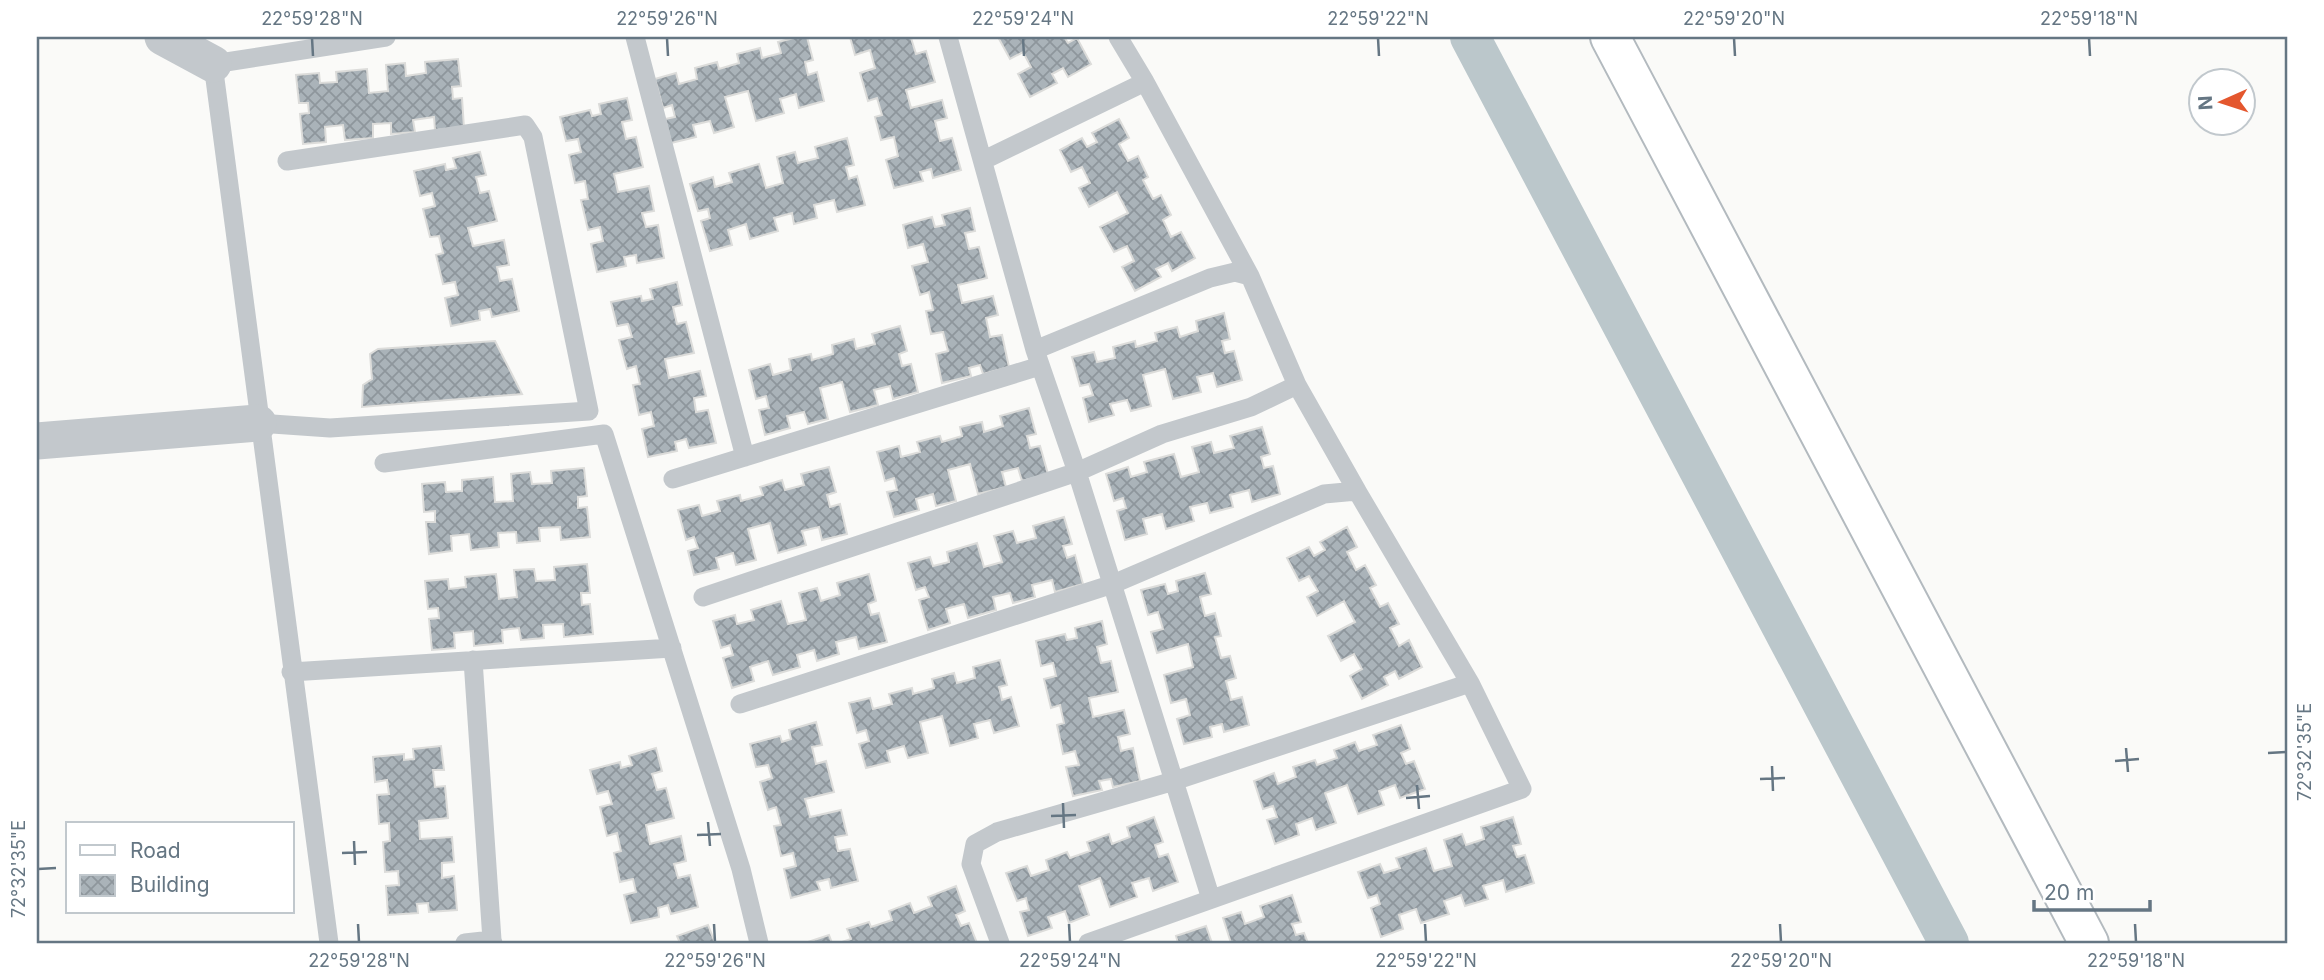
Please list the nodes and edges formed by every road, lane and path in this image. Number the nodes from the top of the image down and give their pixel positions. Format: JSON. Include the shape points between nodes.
{"nodes":[{"id":1,"x":163,"y":37,"type":"edge"},
{"id":2,"x":386,"y":37,"type":"edge"},
{"id":3,"x":635,"y":37,"type":"edge"},
{"id":4,"x":948,"y":37,"type":"edge"},
{"id":5,"x":1118,"y":37,"type":"edge"},
{"id":6,"x":1610,"y":37,"type":"edge"},
{"id":7,"x":213,"y":64,"type":"junction"},
{"id":8,"x":1145,"y":82,"type":"junction"},
{"id":9,"x":984,"y":160,"type":"junction"},
{"id":10,"x":287,"y":161,"type":"dead end"},
{"id":11,"x":1250,"y":276,"type":"junction"},
{"id":12,"x":1037,"y":358,"type":"junction"},
{"id":13,"x":1297,"y":385,"type":"junction"},
{"id":14,"x":258,"y":423,"type":"junction"},
{"id":15,"x":37,"y":441,"type":"edge"},
{"id":16,"x":745,"y":457,"type":"junction"},
{"id":17,"x":384,"y":463,"type":"dead end"},
{"id":18,"x":1077,"y":472,"type":"junction"},
{"id":19,"x":673,"y":479,"type":"dead end"},
{"id":20,"x":1357,"y":491,"type":"junction"},
{"id":21,"x":1113,"y":584,"type":"junction"},
{"id":22,"x":703,"y":597,"type":"dead end"},
{"id":23,"x":672,"y":648,"type":"junction"},
{"id":24,"x":473,"y":660,"type":"junction"},
{"id":25,"x":291,"y":672,"type":"junction"},
{"id":26,"x":1470,"y":683,"type":"junction"},
{"id":27,"x":740,"y":704,"type":"dead end"},
{"id":28,"x":1174,"y":781,"type":"junction"},
{"id":29,"x":1211,"y":900,"type":"junction"},
{"id":30,"x":492,"y":942,"type":"edge"},
{"id":31,"x":329,"y":943,"type":"edge"},
{"id":32,"x":465,"y":943,"type":"edge"},
{"id":33,"x":759,"y":943,"type":"edge"},
{"id":34,"x":1000,"y":943,"type":"edge"},
{"id":35,"x":1088,"y":943,"type":"edge"},
{"id":36,"x":2089,"y":943,"type":"edge"}],
"edges":[{"from":1,"to":7,"type":"street"},
{"from":2,"to":7,"type":"lane"},
{"from":3,"to":16,"type":"lane"},
{"from":4,"to":9,"type":"lane"},
{"from":5,"to":8,"type":"lane"},
{"from":6,"to":36,"type":"street"},
{"from":7,"to":14,"type":"lane"},
{"from":8,"to":9,"type":"lane"},
{"from":8,"to":11,"type":"lane"},
{"from":9,"to":12,"type":"lane"},
{"from":10,"to":14,"type":"lane","via":[[525,125],[533,137],[589,411],[330,429]]},
{"from":11,"to":12,"type":"lane","via":[[1235,272],[1210,278]]},
{"from":11,"to":13,"type":"lane"},
{"from":12,"to":16,"type":"lane"},
{"from":12,"to":18,"type":"lane"},
{"from":13,"to":18,"type":"lane","via":[[1251,407],[1162,433]]},
{"from":13,"to":20,"type":"lane"},
{"from":14,"to":15,"type":"street"},
{"from":14,"to":25,"type":"lane"},
{"from":16,"to":19,"type":"lane"},
{"from":17,"to":23,"type":"lane","via":[[604,434]]},
{"from":18,"to":21,"type":"lane"},
{"from":18,"to":22,"type":"lane"},
{"from":20,"to":21,"type":"lane","via":[[1324,494]]},
{"from":20,"to":26,"type":"lane"},
{"from":21,"to":27,"type":"lane"},
{"from":21,"to":28,"type":"lane"},
{"from":23,"to":24,"type":"lane"},
{"from":23,"to":33,"type":"lane","via":[[741,869]]},
{"from":24,"to":25,"type":"lane"},
{"from":24,"to":30,"type":"lane"},
{"from":25,"to":31,"type":"lane"},
{"from":26,"to":28,"type":"lane"},
{"from":26,"to":29,"type":"lane","via":[[1522,789]]},
{"from":28,"to":29,"type":"lane"},
{"from":28,"to":34,"type":"lane","via":[[997,832],[975,844],[971,864]]},
{"from":29,"to":35,"type":"lane"},
{"from":30,"to":32,"type":"lane"}]}
